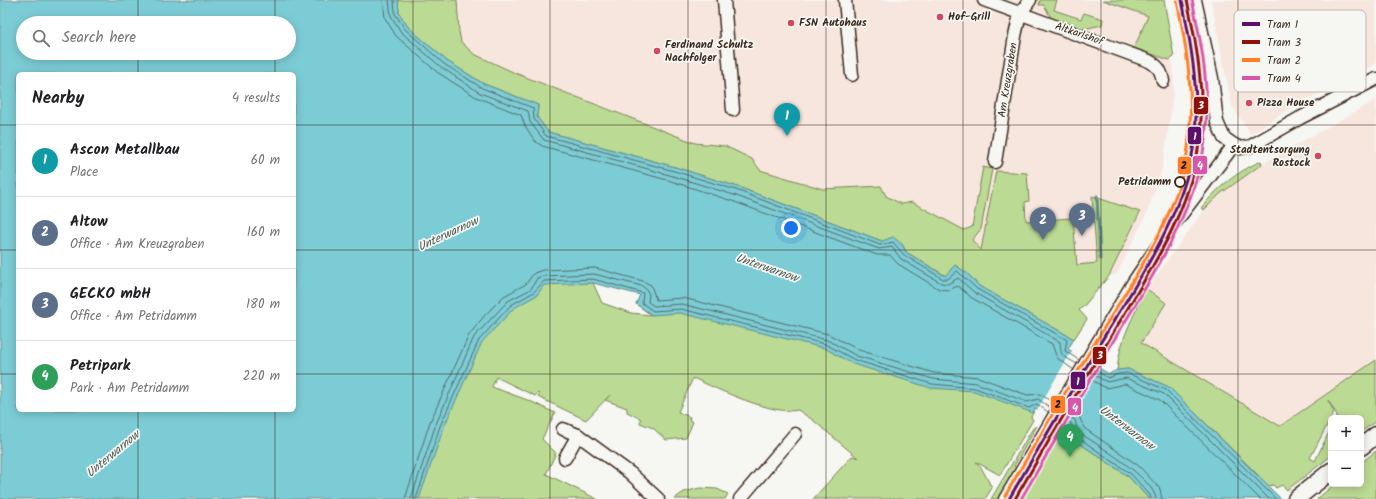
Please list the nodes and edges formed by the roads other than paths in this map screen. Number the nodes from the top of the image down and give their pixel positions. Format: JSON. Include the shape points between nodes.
{"nodes":[{"id":1,"x":724,"y":0,"type":"edge"},
{"id":2,"x":845,"y":0,"type":"edge"},
{"id":3,"x":984,"y":0,"type":"edge"},
{"id":4,"x":1030,"y":0,"type":"edge"},
{"id":5,"x":1195,"y":0,"type":"edge"},
{"id":6,"x":1020,"y":14,"type":"junction"},
{"id":7,"x":852,"y":75,"type":"dead end"},
{"id":8,"x":1376,"y":79,"type":"edge"},
{"id":9,"x":1163,"y":81,"type":"dead end"},
{"id":10,"x":1366,"y":84,"type":"edge"},
{"id":11,"x":1351,"y":92,"type":"edge"},
{"id":12,"x":733,"y":110,"type":"dead end"},
{"id":13,"x":1234,"y":145,"type":"junction"},
{"id":14,"x":995,"y":162,"type":"dead end"},
{"id":15,"x":563,"y":429,"type":"dead end"},
{"id":16,"x":795,"y":434,"type":"dead end"},
{"id":17,"x":578,"y":435,"type":"junction"},
{"id":18,"x":1376,"y":435,"type":"edge"},
{"id":19,"x":1364,"y":445,"type":"edge"},
{"id":20,"x":565,"y":458,"type":"dead end"},
{"id":21,"x":1328,"y":473,"type":"edge"},
{"id":22,"x":658,"y":499,"type":"edge"},
{"id":23,"x":740,"y":499,"type":"edge"},
{"id":24,"x":1004,"y":499,"type":"edge"},
{"id":25,"x":1296,"y":499,"type":"edge"}],
"edges":[{"from":1,"to":12,"type":"street"},
{"from":2,"to":7,"type":"street"},
{"from":3,"to":6,"type":"street","name":"Altkarlshof"},
{"from":4,"to":6,"type":"street","name":"Am Kreuzgraben"},
{"from":5,"to":13,"type":"street","via":[[1212,78],[1218,122],[1224,138]]},
{"from":6,"to":9,"type":"street","name":"Altkarlshof","via":[[1149,61],[1161,71]]},
{"from":6,"to":14,"type":"street","name":"Am Kreuzgraben"},
{"from":8,"to":10,"type":"street"},
{"from":11,"to":13,"type":"street","via":[[1251,146],[1241,148]]},
{"from":13,"to":24,"type":"street","via":[[1159,244],[1133,283]]},
{"from":15,"to":17,"type":"street"},
{"from":16,"to":23,"type":"street"},
{"from":17,"to":20,"type":"street"},
{"from":17,"to":22,"type":"street","via":[[630,473]]},
{"from":18,"to":19,"type":"main road"},
{"from":21,"to":25,"type":"main road"}]}
